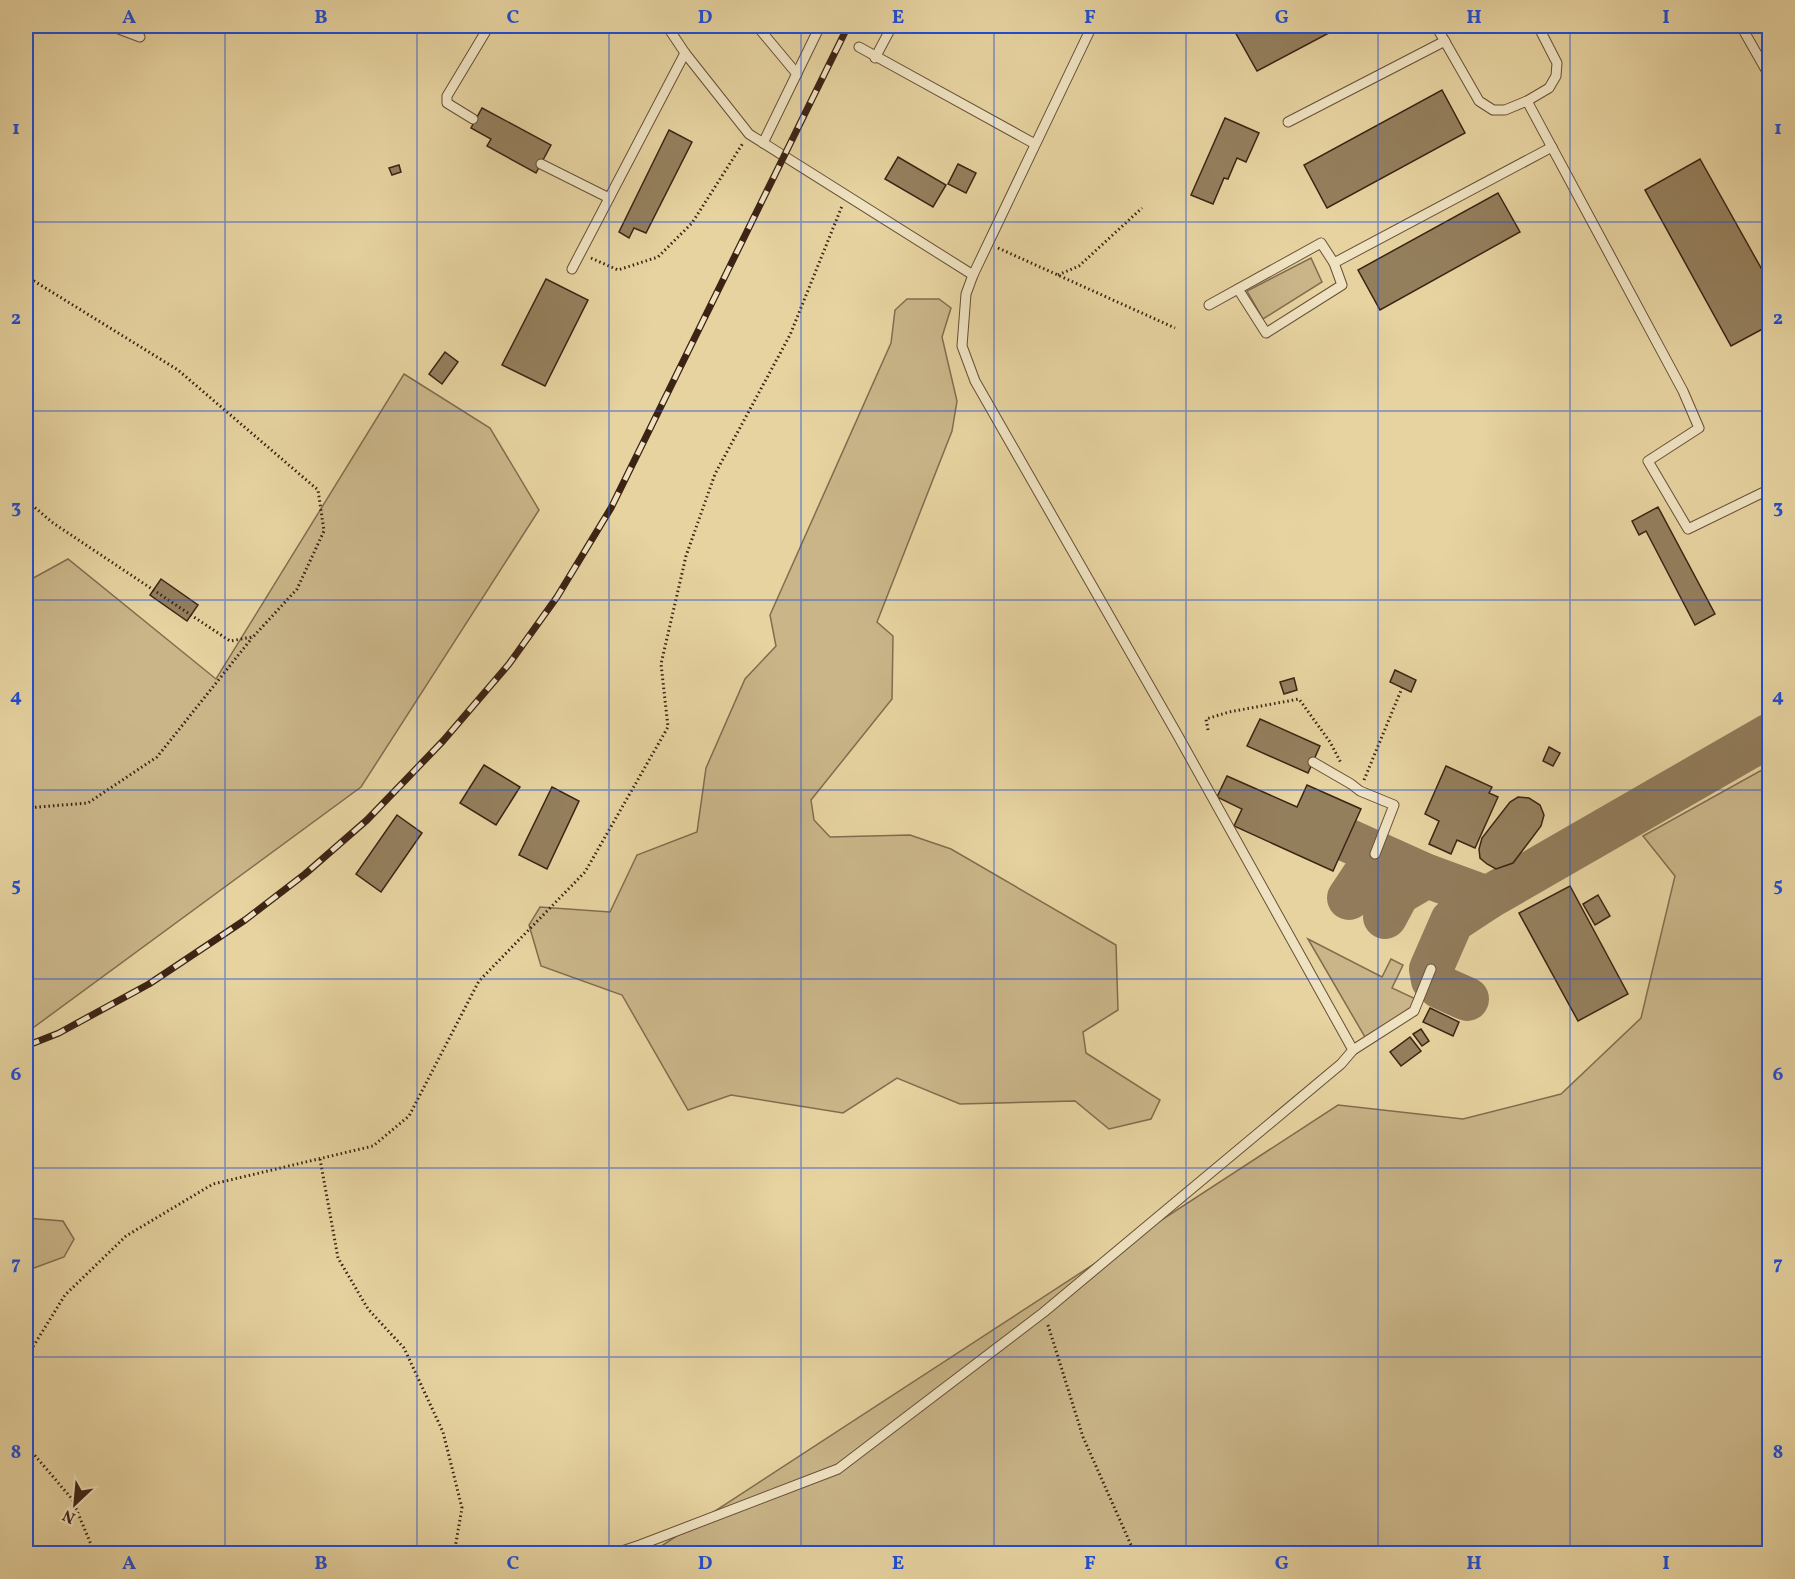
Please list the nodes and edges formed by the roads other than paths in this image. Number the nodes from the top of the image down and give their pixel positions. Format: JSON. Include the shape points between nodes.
{"nodes":[{"id":1,"x":111,"y":26,"type":"edge"},
{"id":2,"x":489,"y":26,"type":"edge"},
{"id":3,"x":667,"y":26,"type":"edge"},
{"id":4,"x":758,"y":26,"type":"edge"},
{"id":5,"x":820,"y":26,"type":"edge"},
{"id":6,"x":892,"y":26,"type":"edge"},
{"id":7,"x":1092,"y":26,"type":"edge"},
{"id":8,"x":1436,"y":26,"type":"edge"},
{"id":9,"x":1538,"y":26,"type":"edge"},
{"id":10,"x":1741,"y":26,"type":"edge"},
{"id":11,"x":140,"y":37,"type":"dead end"},
{"id":12,"x":1445,"y":40,"type":"junction"},
{"id":13,"x":859,"y":47,"type":"dead end"},
{"id":14,"x":685,"y":53,"type":"junction"},
{"id":15,"x":875,"y":57,"type":"junction"},
{"id":16,"x":796,"y":74,"type":"junction"},
{"id":17,"x":1770,"y":77,"type":"edge"},
{"id":18,"x":1527,"y":101,"type":"junction"},
{"id":19,"x":473,"y":119,"type":"dead end"},
{"id":20,"x":1288,"y":122,"type":"dead end"},
{"id":21,"x":763,"y":142,"type":"junction"},
{"id":22,"x":1035,"y":144,"type":"junction"},
{"id":23,"x":1552,"y":147,"type":"junction"},
{"id":24,"x":541,"y":164,"type":"dead end"},
{"id":25,"x":609,"y":198,"type":"junction"},
{"id":26,"x":1334,"y":263,"type":"junction"},
{"id":27,"x":572,"y":269,"type":"dead end"},
{"id":28,"x":973,"y":275,"type":"junction"},
{"id":29,"x":1238,"y":289,"type":"junction"},
{"id":30,"x":1209,"y":305,"type":"dead end"},
{"id":31,"x":1770,"y":493,"type":"edge"},
{"id":32,"x":1313,"y":762,"type":"dead end"},
{"id":33,"x":1375,"y":854,"type":"dead end"},
{"id":34,"x":1431,"y":969,"type":"dead end"},
{"id":35,"x":1353,"y":1050,"type":"junction"},
{"id":36,"x":641,"y":1549,"type":"edge"},
{"id":37,"x":613,"y":1554,"type":"edge"}],
"edges":[{"from":1,"to":11,"type":"lane"},
{"from":2,"to":19,"type":"lane","via":[[447,96],[447,102]]},
{"from":3,"to":14,"type":"lane"},
{"from":4,"to":16,"type":"lane"},
{"from":5,"to":16,"type":"lane"},
{"from":6,"to":15,"type":"lane"},
{"from":7,"to":22,"type":"lane"},
{"from":8,"to":12,"type":"lane"},
{"from":9,"to":18,"type":"lane","via":[[1557,63],[1556,76],[1549,88]]},
{"from":10,"to":17,"type":"lane"},
{"from":12,"to":18,"type":"lane","via":[[1479,101],[1493,110],[1505,110]]},
{"from":12,"to":20,"type":"lane"},
{"from":13,"to":15,"type":"lane"},
{"from":14,"to":21,"type":"lane","via":[[749,134]]},
{"from":14,"to":25,"type":"lane"},
{"from":15,"to":22,"type":"lane"},
{"from":16,"to":21,"type":"lane"},
{"from":18,"to":23,"type":"lane"},
{"from":21,"to":28,"type":"lane"},
{"from":22,"to":28,"type":"lane"},
{"from":23,"to":26,"type":"lane"},
{"from":23,"to":31,"type":"lane","via":[[1699,428],[1648,461],[1688,530],[1768,490]]},
{"from":24,"to":25,"type":"lane"},
{"from":25,"to":27,"type":"lane"},
{"from":26,"to":29,"type":"lane","via":[[1321,243]]},
{"from":26,"to":29,"type":"lane","via":[[1342,285],[1266,333]]},
{"from":28,"to":35,"type":"lane","via":[[966,294],[962,346],[975,381]]},
{"from":29,"to":30,"type":"lane"},
{"from":32,"to":33,"type":"lane","via":[[1360,791],[1394,806]]},
{"from":34,"to":35,"type":"lane","via":[[1414,1011]]},
{"from":35,"to":36,"type":"lane","via":[[1044,1312],[838,1469]]},
{"from":36,"to":37,"type":"lane"}]}
